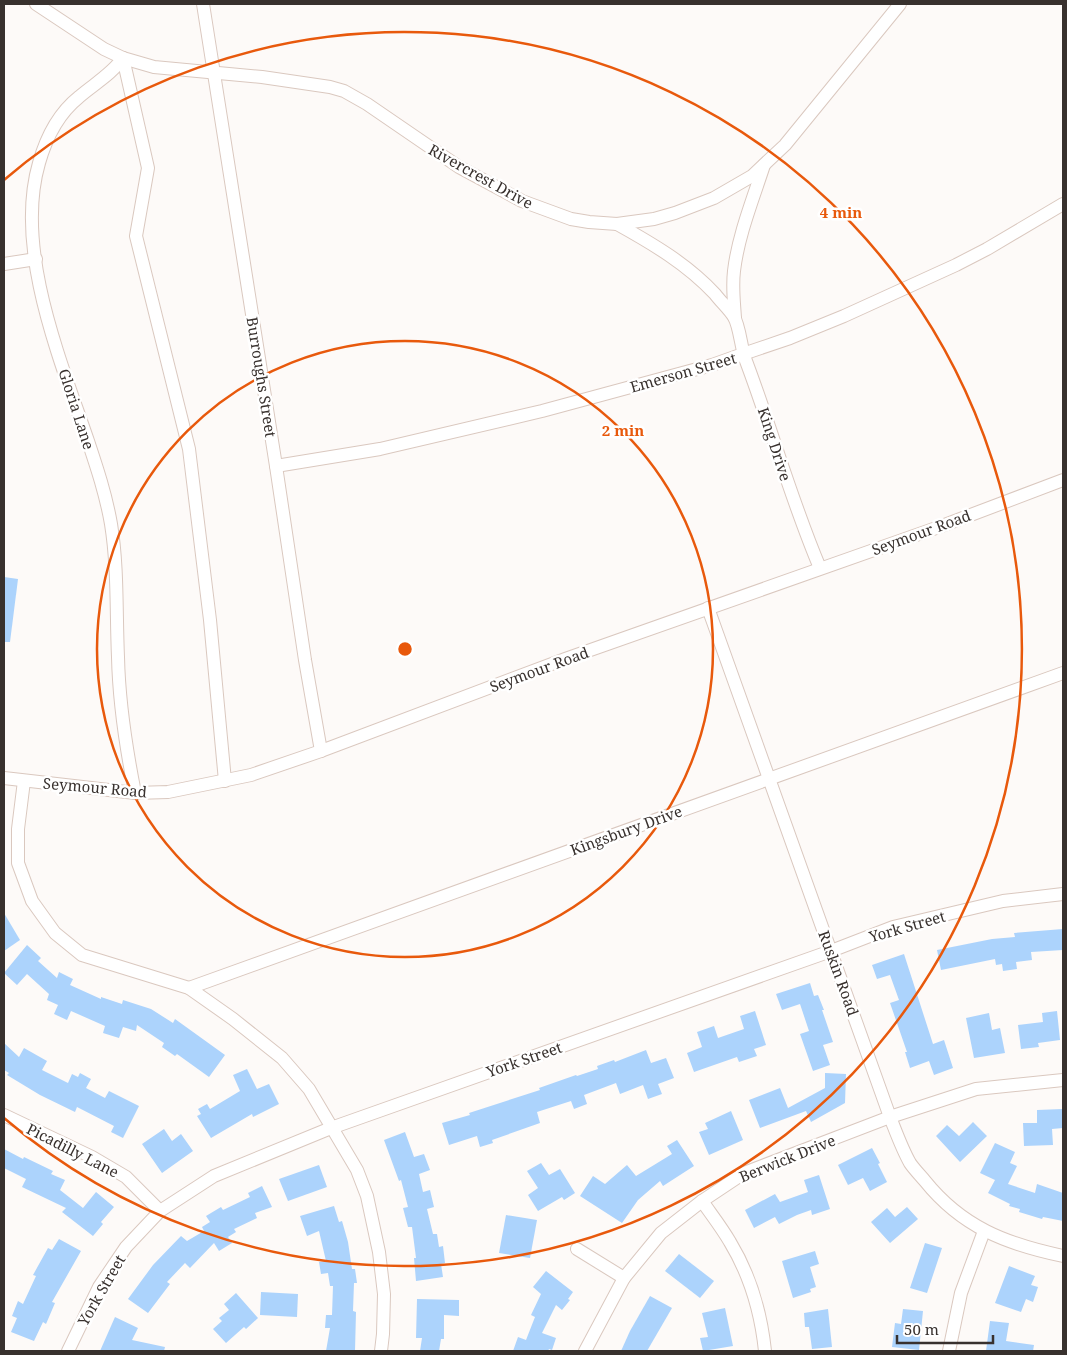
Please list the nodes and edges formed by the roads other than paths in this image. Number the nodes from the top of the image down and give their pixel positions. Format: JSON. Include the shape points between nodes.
{"nodes":[{"id":1,"x":36,"y":4,"type":"edge"},
{"id":2,"x":203,"y":4,"type":"edge"},
{"id":3,"x":900,"y":4,"type":"edge"},
{"id":4,"x":123,"y":58,"type":"junction"},
{"id":5,"x":213,"y":72,"type":"junction"},
{"id":6,"x":764,"y":165,"type":"junction"},
{"id":7,"x":1063,"y":204,"type":"edge"},
{"id":8,"x":617,"y":224,"type":"junction"},
{"id":9,"x":36,"y":259,"type":"junction"},
{"id":10,"x":4,"y":264,"type":"edge"},
{"id":11,"x":735,"y":319,"type":"junction"},
{"id":12,"x":743,"y":354,"type":"junction"},
{"id":13,"x":276,"y":466,"type":"junction"},
{"id":14,"x":1063,"y":480,"type":"edge"},
{"id":15,"x":820,"y":568,"type":"junction"},
{"id":16,"x":708,"y":608,"type":"junction"},
{"id":17,"x":1063,"y":673,"type":"edge"},
{"id":18,"x":321,"y":751,"type":"junction"},
{"id":19,"x":4,"y":778,"type":"edge"},
{"id":20,"x":770,"y":778,"type":"junction"},
{"id":21,"x":24,"y":781,"type":"junction"},
{"id":22,"x":225,"y":781,"type":"junction"},
{"id":23,"x":135,"y":793,"type":"junction"},
{"id":24,"x":1063,"y":894,"type":"edge"},
{"id":25,"x":831,"y":951,"type":"junction"},
{"id":26,"x":190,"y":988,"type":"junction"},
{"id":27,"x":1063,"y":1080,"type":"edge"},
{"id":28,"x":4,"y":1115,"type":"edge"},
{"id":29,"x":890,"y":1117,"type":"junction"},
{"id":30,"x":331,"y":1128,"type":"junction"},
{"id":31,"x":702,"y":1201,"type":"junction"},
{"id":32,"x":160,"y":1211,"type":"junction"},
{"id":33,"x":984,"y":1232,"type":"junction"},
{"id":34,"x":577,"y":1249,"type":"dead end"},
{"id":35,"x":1063,"y":1256,"type":"edge"},
{"id":36,"x":624,"y":1278,"type":"junction"},
{"id":37,"x":68,"y":1351,"type":"edge"},
{"id":38,"x":381,"y":1351,"type":"edge"},
{"id":39,"x":585,"y":1351,"type":"edge"},
{"id":40,"x":766,"y":1351,"type":"edge"},
{"id":41,"x":948,"y":1351,"type":"edge"}],
"edges":[{"from":1,"to":4,"type":"street","name":"Rivercrest Drive","via":[[86,38]]},
{"from":2,"to":5,"type":"street","name":"Burroughs Street"},
{"from":3,"to":6,"type":"street","name":"Rivercrest Drive","via":[[785,146]]},
{"from":4,"to":5,"type":"street","name":"Rivercrest Drive","via":[[154,67]]},
{"from":4,"to":9,"type":"street","name":"Gloria Lane","via":[[77,98],[59,118],[47,140],[33,196],[31,224]]},
{"from":4,"to":22,"type":"street","via":[[148,168],[136,236],[189,449]]},
{"from":5,"to":8,"type":"street","name":"Rivercrest Drive","via":[[344,91],[459,167],[522,201],[571,219]]},
{"from":5,"to":13,"type":"street","name":"Burroughs Street"},
{"from":6,"to":8,"type":"street","name":"Rivercrest Drive","via":[[714,198],[654,219]]},
{"from":6,"to":11,"type":"street","name":"King Drive","via":[[740,238],[733,292]]},
{"from":7,"to":12,"type":"street","name":"Emerson Street","via":[[956,265],[844,316]]},
{"from":8,"to":11,"type":"street","name":"King Drive","via":[[689,269]]},
{"from":9,"to":10,"type":"street"},
{"from":9,"to":23,"type":"street","name":"Gloria Lane","via":[[50,327],[95,462],[111,524],[120,702]]},
{"from":11,"to":12,"type":"street","name":"King Drive"},
{"from":12,"to":13,"type":"street","name":"Emerson Street","via":[[542,411],[380,448]]},
{"from":12,"to":15,"type":"street","name":"King Drive"},
{"from":13,"to":18,"type":"street","name":"Burroughs Street"},
{"from":14,"to":15,"type":"street","name":"Seymour Road"},
{"from":15,"to":16,"type":"street","name":"Seymour Road"},
{"from":16,"to":18,"type":"street","name":"Seymour Road"},
{"from":16,"to":20,"type":"street","name":"Ruskin Road"},
{"from":17,"to":20,"type":"street","name":"Kingsbury Drive"},
{"from":18,"to":22,"type":"street","name":"Seymour Road"},
{"from":19,"to":21,"type":"street","name":"Seymour Road"},
{"from":20,"to":25,"type":"street","name":"Ruskin Road"},
{"from":20,"to":26,"type":"street","name":"Kingsbury Drive"},
{"from":21,"to":23,"type":"street","name":"Seymour Road"},
{"from":21,"to":26,"type":"street","via":[[18,863],[32,902],[55,933],[82,955]]},
{"from":22,"to":23,"type":"street","name":"Seymour Road","via":[[168,792]]},
{"from":24,"to":25,"type":"street","name":"York Street","via":[[1003,902],[893,927]]},
{"from":25,"to":29,"type":"street","name":"Ruskin Road"},
{"from":25,"to":30,"type":"street","name":"York Street"},
{"from":26,"to":30,"type":"street","via":[[282,1058],[309,1089]]},
{"from":27,"to":29,"type":"street","name":"Berwick Drive","via":[[976,1089]]},
{"from":28,"to":32,"type":"street","name":"Picadilly Lane","via":[[126,1177]]},
{"from":29,"to":31,"type":"street","name":"Berwick Drive","via":[[744,1173]]},
{"from":29,"to":33,"type":"street","name":"Ruskin Road","via":[[910,1163],[937,1196]]},
{"from":30,"to":32,"type":"street","name":"York Street","via":[[214,1176]]},
{"from":30,"to":38,"type":"street","via":[[357,1170],[367,1196],[384,1294]]},
{"from":31,"to":36,"type":"street","name":"Berwick Drive","via":[[661,1233]]},
{"from":31,"to":40,"type":"street","via":[[730,1242],[750,1283],[763,1326]]},
{"from":32,"to":37,"type":"street","name":"York Street","via":[[126,1247],[99,1287]]},
{"from":33,"to":35,"type":"street","name":"Ruskin Road"},
{"from":33,"to":41,"type":"street","via":[[961,1293]]},
{"from":34,"to":36,"type":"street"},
{"from":36,"to":39,"type":"street","name":"Berwick Drive"}]}
